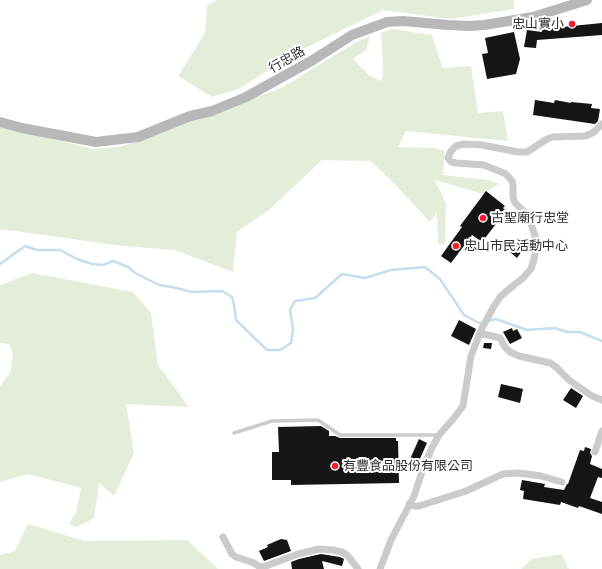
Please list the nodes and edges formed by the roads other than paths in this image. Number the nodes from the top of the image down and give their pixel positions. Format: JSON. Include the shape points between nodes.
{"nodes":[{"id":1,"x":587,"y":0,"type":"edge"},
{"id":2,"x":0,"y":122,"type":"edge"},
{"id":3,"x":602,"y":124,"type":"edge"},
{"id":4,"x":481,"y":331,"type":"junction"},
{"id":5,"x":602,"y":400,"type":"edge"},
{"id":6,"x":602,"y":431,"type":"edge"},
{"id":7,"x":234,"y":433,"type":"dead end"},
{"id":8,"x":438,"y":435,"type":"junction"},
{"id":9,"x":595,"y":452,"type":"dead end"},
{"id":10,"x":562,"y":482,"type":"dead end"},
{"id":11,"x":409,"y":504,"type":"junction"},
{"id":12,"x":223,"y":537,"type":"dead end"},
{"id":13,"x":358,"y":569,"type":"edge"},
{"id":14,"x":380,"y":569,"type":"edge"}],
"edges":[{"from":1,"to":2,"type":"street","name":"行忠路","via":[[533,17],[484,25],[387,22],[352,35],[246,98],[190,116],[138,137],[96,142]]},
{"from":3,"to":4,"type":"street","via":[[586,136],[553,137],[527,152],[464,144],[456,146],[451,151],[448,158],[450,162],[484,165],[506,174],[512,181],[515,203],[528,215],[535,236],[536,248],[531,269],[502,296]]},
{"from":4,"to":5,"type":"street","via":[[500,338],[510,352],[550,363],[569,380]]},
{"from":4,"to":8,"type":"street","via":[[471,356],[463,406]]},
{"from":6,"to":9,"type":"street"},
{"from":7,"to":8,"type":"lane","via":[[272,421],[318,420],[340,435]]},
{"from":8,"to":11,"type":"street"},
{"from":10,"to":11,"type":"street","via":[[541,476],[503,474],[419,506]]},
{"from":11,"to":14,"type":"street"},
{"from":12,"to":13,"type":"street","via":[[236,558],[260,567],[319,549],[342,552]]}]}
